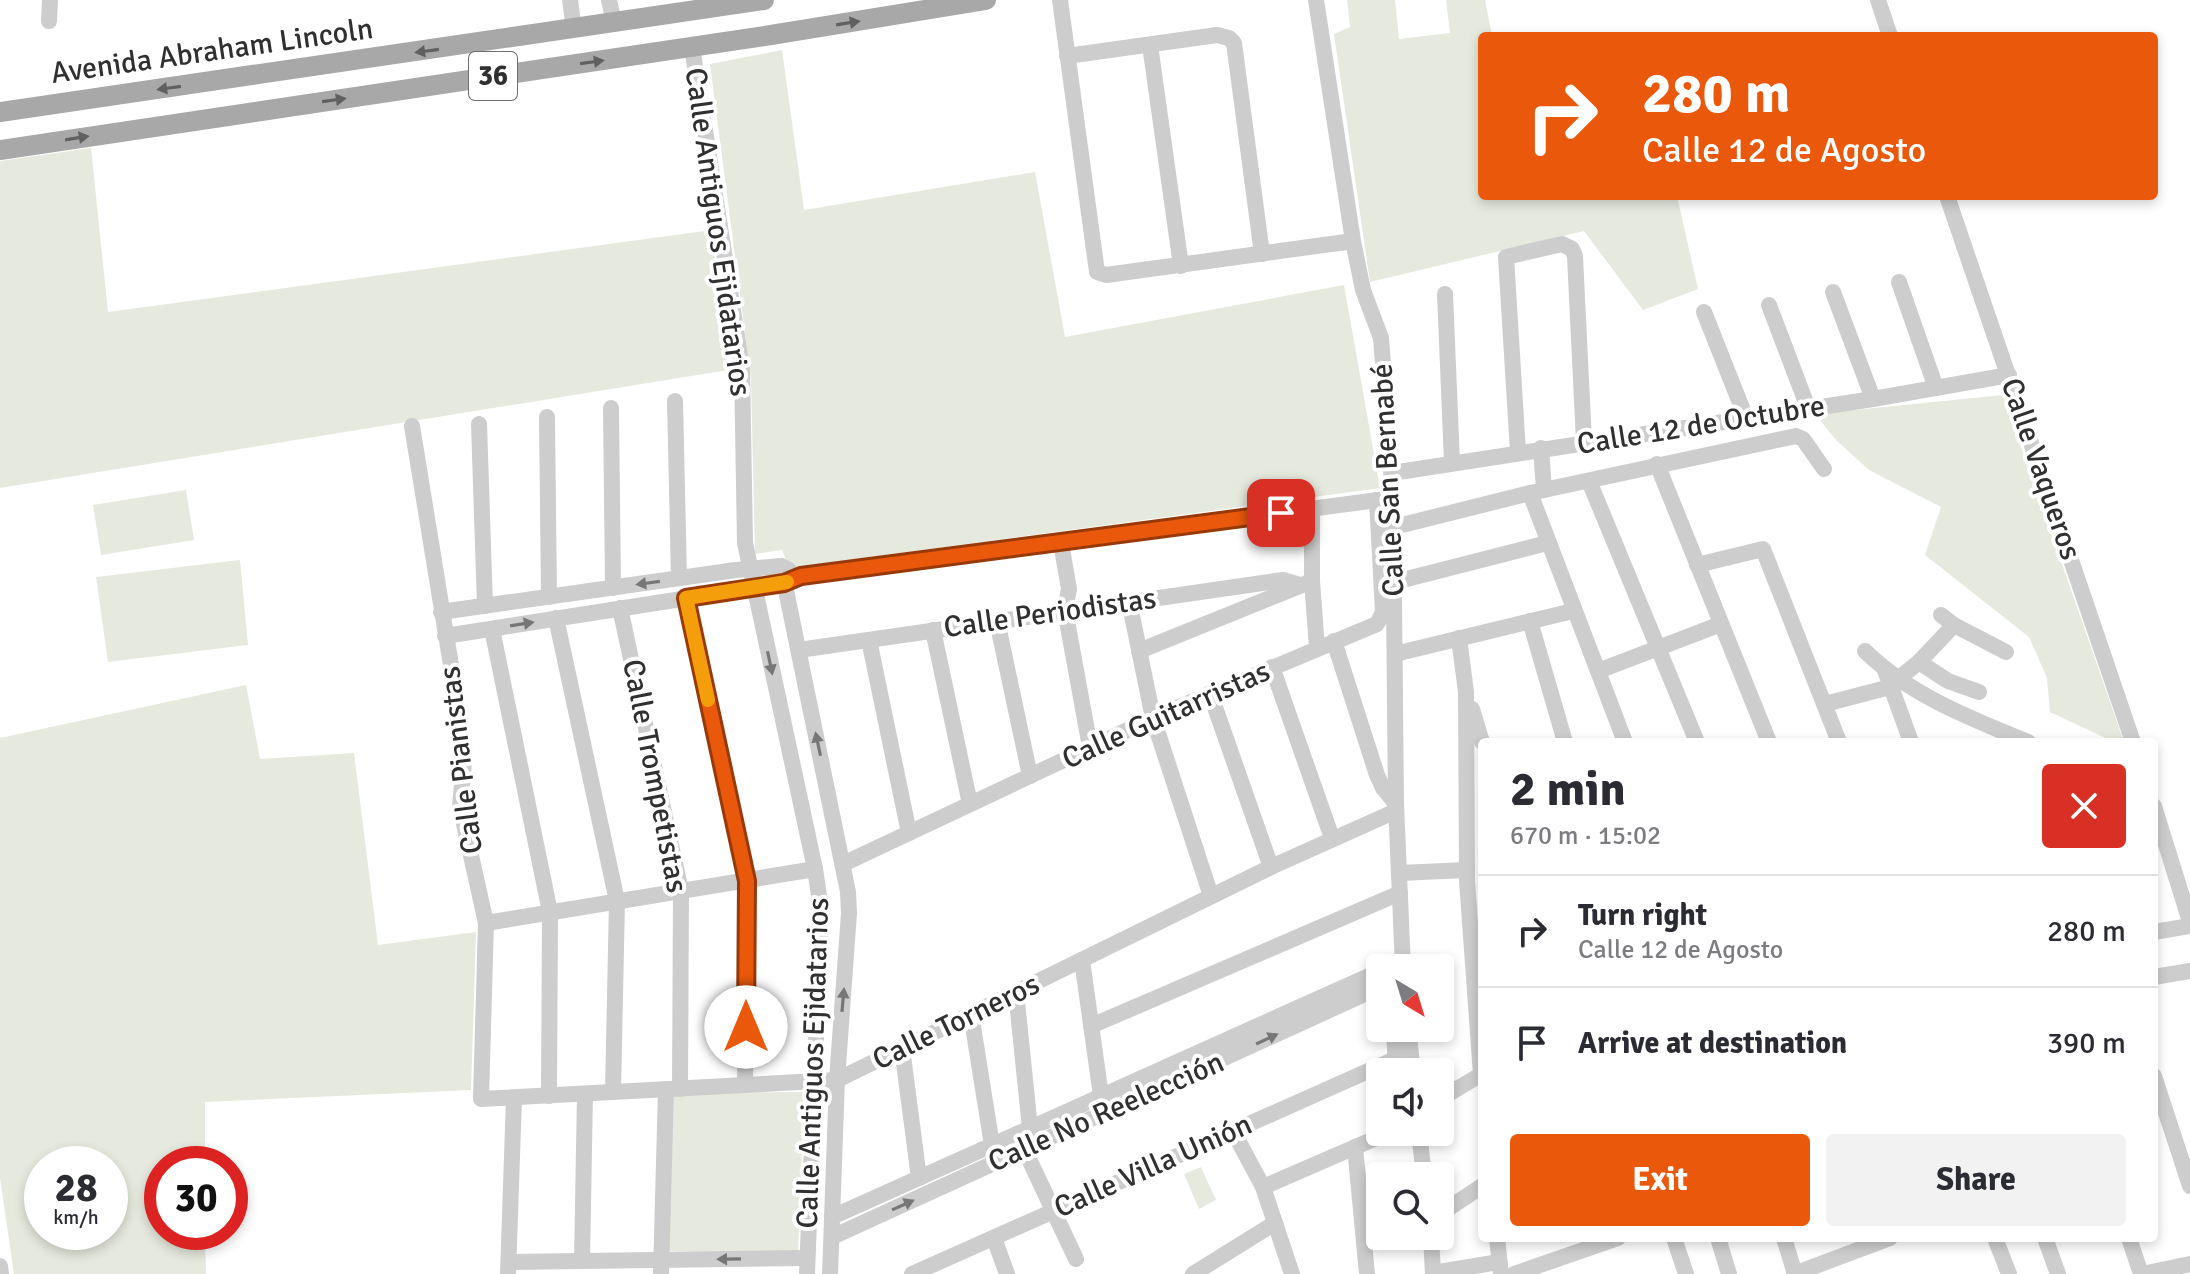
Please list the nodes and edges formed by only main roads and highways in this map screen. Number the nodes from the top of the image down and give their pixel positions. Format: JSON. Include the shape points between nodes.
{"nodes":[{"id":1,"x":764,"y":0,"type":"edge"},
{"id":2,"x":986,"y":0,"type":"edge"},
{"id":3,"x":4,"y":110,"type":"edge"},
{"id":4,"x":0,"y":150,"type":"edge"}],
"edges":[{"from":1,"to":3,"type":"main road","name":"Avenida Abraham Lincoln","number":"36","one_way":true},
{"from":4,"to":2,"type":"main road","number":"36","one_way":true}]}
